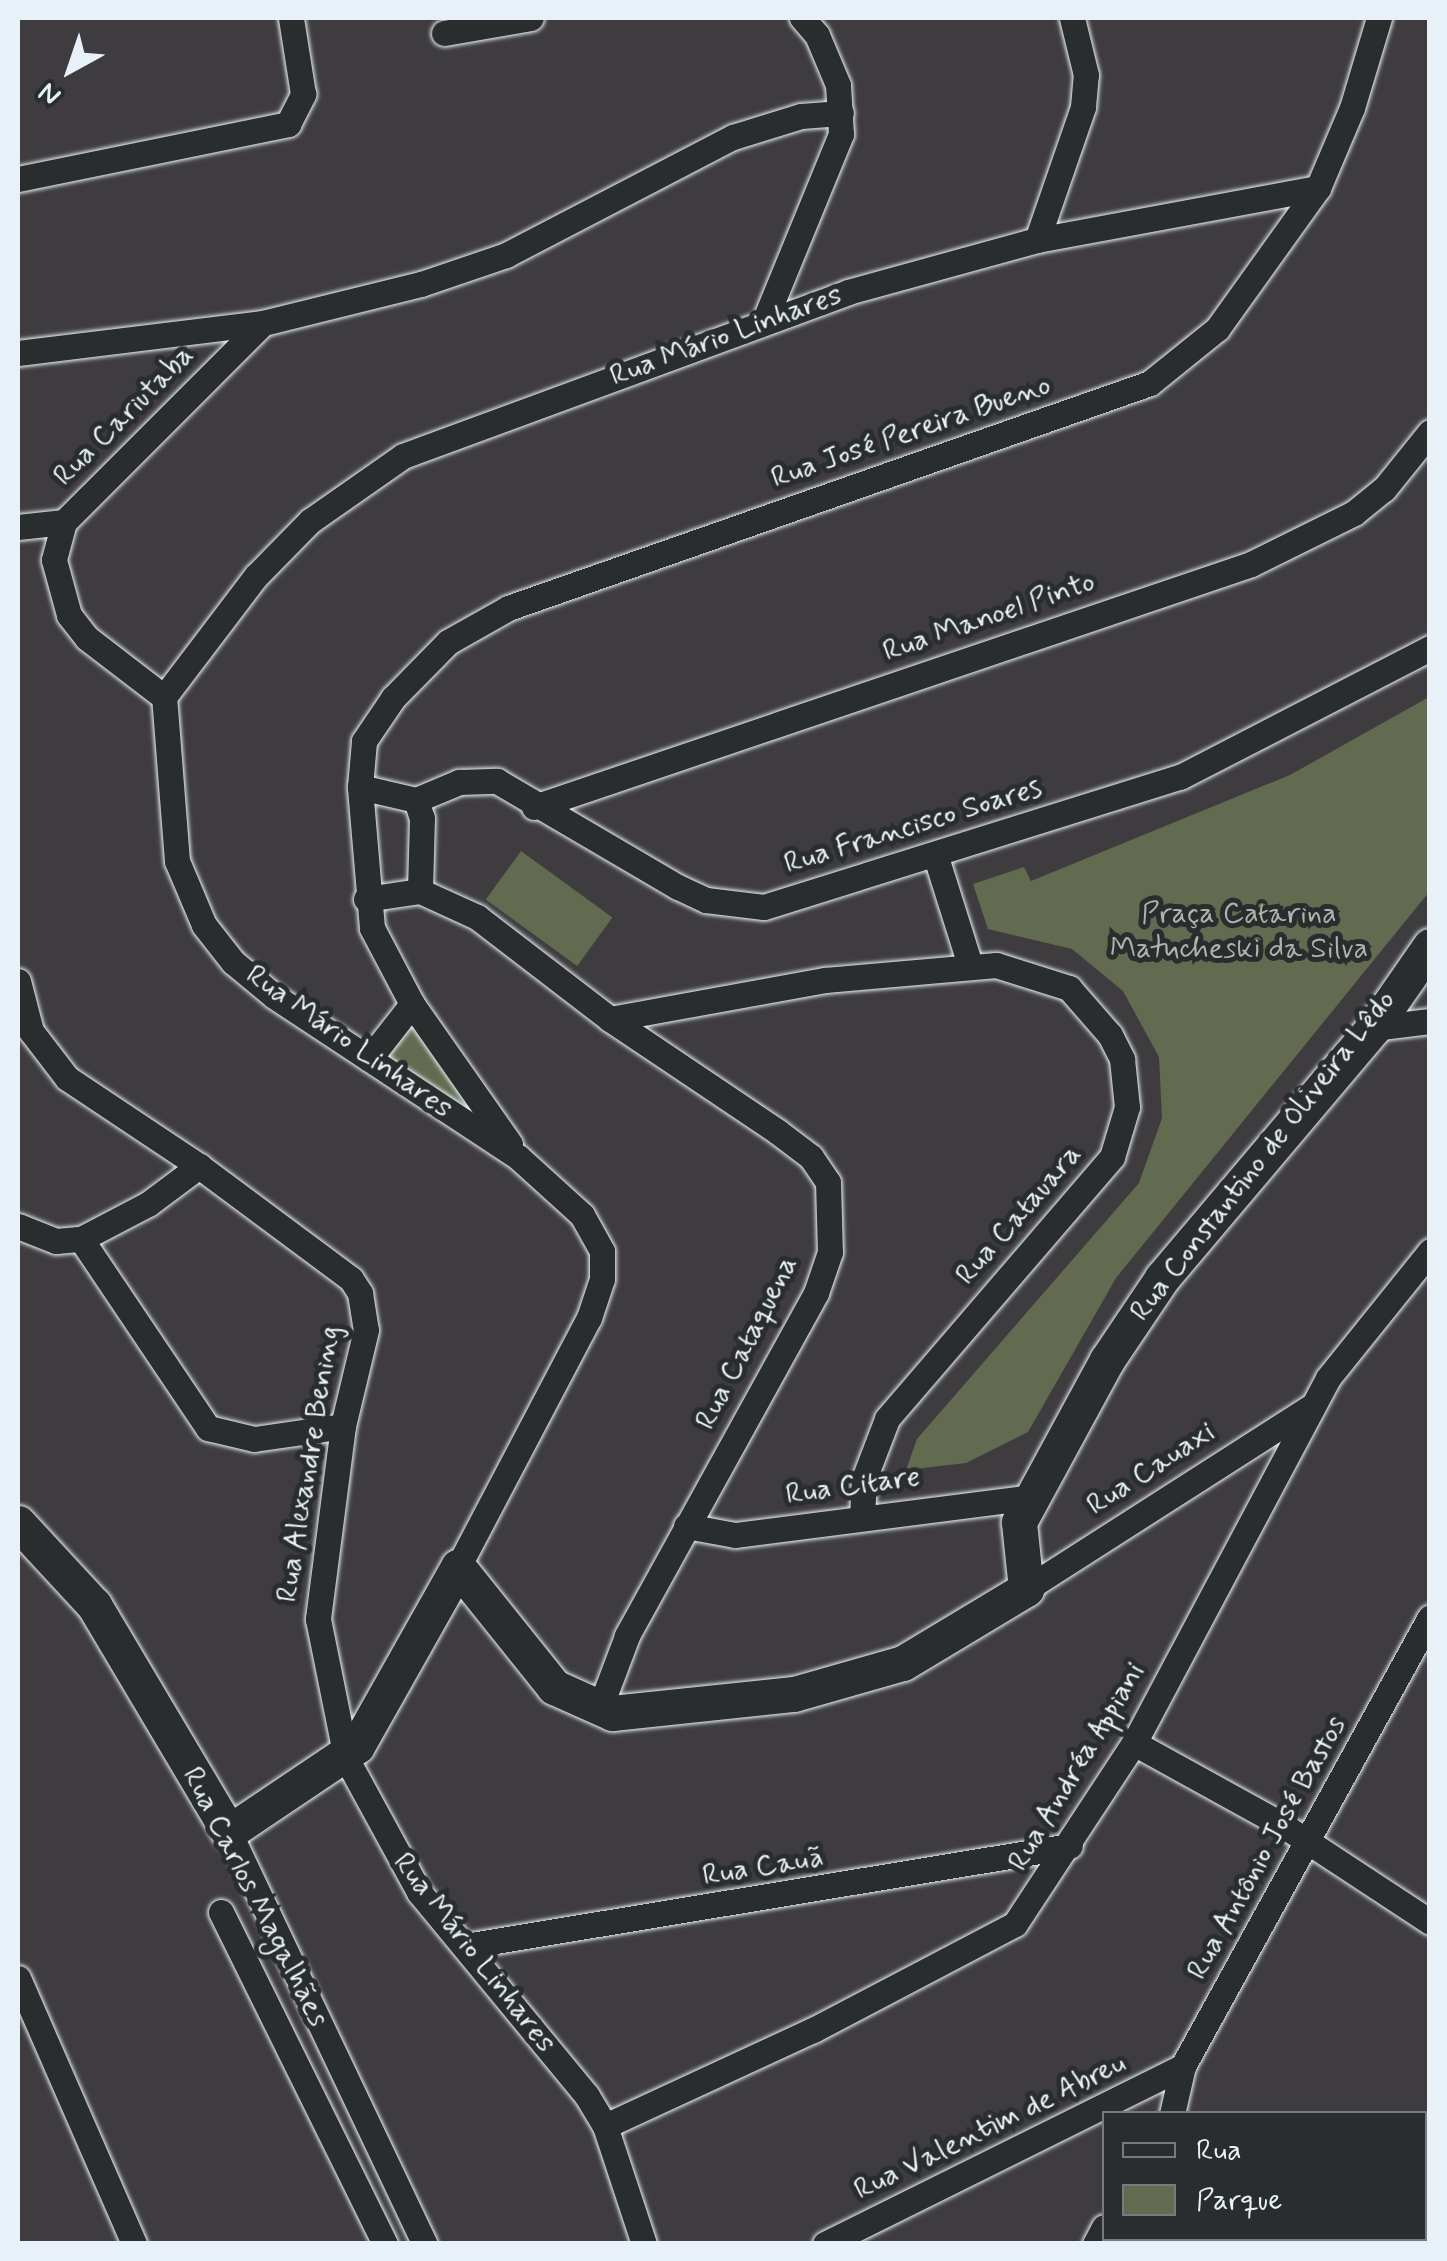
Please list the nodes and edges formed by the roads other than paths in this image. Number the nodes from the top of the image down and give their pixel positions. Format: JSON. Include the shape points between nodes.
{"nodes":[{"id":1,"x":291,"y":18,"type":"edge"},
{"id":2,"x":531,"y":18,"type":"edge"},
{"id":3,"x":802,"y":18,"type":"edge"},
{"id":4,"x":1072,"y":18,"type":"edge"},
{"id":5,"x":1355,"y":18,"type":"edge"},
{"id":6,"x":1376,"y":29,"type":"edge"},
{"id":7,"x":444,"y":33,"type":"dead end"},
{"id":8,"x":842,"y":113,"type":"junction"},
{"id":9,"x":18,"y":179,"type":"edge"},
{"id":10,"x":1318,"y":188,"type":"junction"},
{"id":11,"x":1036,"y":240,"type":"junction"},
{"id":12,"x":766,"y":317,"type":"junction"},
{"id":13,"x":263,"y":323,"type":"junction"},
{"id":14,"x":18,"y":353,"type":"edge"},
{"id":15,"x":1430,"y":432,"type":"edge"},
{"id":16,"x":64,"y":522,"type":"junction"},
{"id":17,"x":18,"y":528,"type":"edge"},
{"id":18,"x":1430,"y":648,"type":"edge"},
{"id":19,"x":164,"y":696,"type":"junction"},
{"id":20,"x":360,"y":787,"type":"junction"},
{"id":21,"x":416,"y":800,"type":"junction"},
{"id":22,"x":534,"y":807,"type":"junction"},
{"id":23,"x":935,"y":854,"type":"junction"},
{"id":24,"x":420,"y":892,"type":"junction"},
{"id":25,"x":366,"y":899,"type":"junction"},
{"id":26,"x":1430,"y":946,"type":"edge"},
{"id":27,"x":970,"y":965,"type":"junction"},
{"id":28,"x":18,"y":980,"type":"edge"},
{"id":29,"x":412,"y":1004,"type":"junction"},
{"id":30,"x":610,"y":1019,"type":"junction"},
{"id":31,"x":1430,"y":1021,"type":"edge"},
{"id":32,"x":1373,"y":1028,"type":"junction"},
{"id":33,"x":369,"y":1058,"type":"junction"},
{"id":34,"x":518,"y":1157,"type":"junction"},
{"id":35,"x":200,"y":1166,"type":"junction"},
{"id":36,"x":18,"y":1226,"type":"edge"},
{"id":37,"x":81,"y":1240,"type":"junction"},
{"id":38,"x":1430,"y":1251,"type":"edge"},
{"id":39,"x":1312,"y":1406,"type":"junction"},
{"id":40,"x":343,"y":1426,"type":"junction"},
{"id":41,"x":1031,"y":1496,"type":"junction"},
{"id":42,"x":862,"y":1517,"type":"junction"},
{"id":43,"x":18,"y":1523,"type":"edge"},
{"id":44,"x":686,"y":1526,"type":"junction"},
{"id":45,"x":458,"y":1567,"type":"junction"},
{"id":46,"x":1026,"y":1589,"type":"junction"},
{"id":47,"x":1430,"y":1617,"type":"edge"},
{"id":48,"x":599,"y":1710,"type":"junction"},
{"id":49,"x":1134,"y":1743,"type":"junction"},
{"id":50,"x":346,"y":1758,"type":"junction"},
{"id":51,"x":229,"y":1832,"type":"junction"},
{"id":52,"x":1308,"y":1842,"type":"junction"},
{"id":53,"x":1070,"y":1846,"type":"junction"},
{"id":54,"x":221,"y":1912,"type":"dead end"},
{"id":55,"x":1430,"y":1922,"type":"edge"},
{"id":56,"x":466,"y":1946,"type":"junction"},
{"id":57,"x":18,"y":1978,"type":"edge"},
{"id":58,"x":1182,"y":2066,"type":"junction"},
{"id":59,"x":1132,"y":2105,"type":"edge"},
{"id":60,"x":1173,"y":2111,"type":"edge"},
{"id":61,"x":1102,"y":2119,"type":"edge"},
{"id":62,"x":605,"y":2126,"type":"junction"},
{"id":63,"x":134,"y":2244,"type":"edge"},
{"id":64,"x":384,"y":2244,"type":"edge"},
{"id":65,"x":425,"y":2244,"type":"edge"},
{"id":66,"x":644,"y":2244,"type":"edge"},
{"id":67,"x":825,"y":2244,"type":"edge"}],
"edges":[{"from":1,"to":9,"type":"street","via":[[304,94],[288,124]]},
{"from":2,"to":7,"type":"street"},
{"from":3,"to":8,"type":"street","via":[[830,64]]},
{"from":4,"to":11,"type":"street","via":[[1086,75],[1083,107]]},
{"from":5,"to":6,"type":"street"},
{"from":6,"to":10,"type":"street","name":"Rua José Pereira Bueno"},
{"from":8,"to":12,"type":"street","via":[[841,134]]},
{"from":8,"to":13,"type":"street","via":[[801,116],[732,136],[506,255]]},
{"from":10,"to":11,"type":"street","name":"Rua Mário Linhares"},
{"from":10,"to":20,"type":"street","name":"Rua José Pereira Bueno","via":[[1216,329],[1150,383],[508,608],[448,642],[393,698],[364,741]]},
{"from":11,"to":12,"type":"street","name":"Rua Mário Linhares"},
{"from":12,"to":19,"type":"street","name":"Rua Mário Linhares","via":[[403,456],[366,477],[310,520],[256,576]]},
{"from":13,"to":14,"type":"street"},
{"from":13,"to":16,"type":"street","name":"Rua Cariutaba"},
{"from":15,"to":22,"type":"street","name":"Rua Manoel Pinto","via":[[1384,489],[1354,514],[1251,564]]},
{"from":16,"to":17,"type":"street","name":"Rua Cariutaba"},
{"from":16,"to":19,"type":"street","via":[[54,560],[69,615],[87,638]]},
{"from":18,"to":23,"type":"street","name":"Rua Francisco Soares","via":[[1180,778]]},
{"from":19,"to":33,"type":"street","name":"Rua Mário Linhares","via":[[185,892],[234,962]]},
{"from":20,"to":21,"type":"street"},
{"from":20,"to":25,"type":"street","name":"Rua José Pereira Bueno"},
{"from":21,"to":22,"type":"street","name":"Rua Francisco Soares","via":[[459,782],[497,781]]},
{"from":21,"to":24,"type":"street"},
{"from":22,"to":23,"type":"street","name":"Rua Francisco Soares","via":[[678,887],[731,906],[764,907]]},
{"from":23,"to":27,"type":"street"},
{"from":24,"to":25,"type":"street"},
{"from":24,"to":30,"type":"street","name":"Rua Cataquena","via":[[477,917]]},
{"from":25,"to":29,"type":"street","via":[[372,928]]},
{"from":26,"to":32,"type":"street","name":"Rua Constantino de Oliveira Lêdo"},
{"from":27,"to":30,"type":"street","name":"Rua Catauara","via":[[825,980]]},
{"from":27,"to":42,"type":"street","name":"Rua Catauara","via":[[1050,978],[1086,1004],[1122,1059],[1122,1133],[1096,1180],[887,1418],[864,1478]]},
{"from":28,"to":35,"type":"street","name":"Rua Alexandre Bening","via":[[31,1031],[54,1066]]},
{"from":29,"to":33,"type":"street"},
{"from":29,"to":34,"type":"street"},
{"from":30,"to":44,"type":"street","name":"Rua Cataquena","via":[[810,1157],[828,1182],[832,1207],[830,1252],[816,1292]]},
{"from":31,"to":32,"type":"street"},
{"from":32,"to":41,"type":"street","name":"Rua Constantino de Oliveira Lêdo","via":[[1162,1278]]},
{"from":33,"to":34,"type":"street","name":"Rua Mário Linhares"},
{"from":34,"to":45,"type":"street","name":"Rua Mário Linhares","via":[[582,1215],[602,1251],[602,1279],[589,1318]]},
{"from":35,"to":37,"type":"street"},
{"from":35,"to":40,"type":"street","name":"Rua Alexandre Bening","via":[[351,1279],[360,1294],[366,1330]]},
{"from":36,"to":37,"type":"street","via":[[56,1241]]},
{"from":37,"to":40,"type":"street","via":[[208,1428],[254,1440]]},
{"from":38,"to":39,"type":"street","name":"Rua Andréa Appiani"},
{"from":39,"to":46,"type":"street","name":"Rua Cauaxi"},
{"from":39,"to":49,"type":"street","name":"Rua Andréa Appiani"},
{"from":40,"to":50,"type":"street","name":"Rua Alexandre Bening","via":[[318,1620]]},
{"from":41,"to":42,"type":"street","name":"Rua Citare"},
{"from":41,"to":46,"type":"street","name":"Rua Constantino de Oliveira Lêdo","via":[[1017,1533]]},
{"from":42,"to":44,"type":"street","name":"Rua Citare","via":[[722,1536]]},
{"from":43,"to":51,"type":"street","name":"Rua Carlos Magalhães","via":[[94,1605]]},
{"from":44,"to":48,"type":"street","name":"Rua Cataquena","via":[[628,1636]]},
{"from":45,"to":48,"type":"street","via":[[554,1686]]},
{"from":45,"to":50,"type":"street","name":"Rua Mário Linhares"},
{"from":46,"to":48,"type":"street","via":[[926,1652],[832,1685],[629,1714]]},
{"from":47,"to":52,"type":"street","name":"Rua Antônio José Bastos"},
{"from":49,"to":52,"type":"street"},
{"from":49,"to":53,"type":"street","name":"Rua Andréa Appiani"},
{"from":50,"to":51,"type":"street"},
{"from":50,"to":56,"type":"street","name":"Rua Mário Linhares","via":[[419,1892]]},
{"from":51,"to":65,"type":"street","name":"Rua Carlos Magalhães"},
{"from":52,"to":55,"type":"street"},
{"from":52,"to":58,"type":"street","name":"Rua Antônio José Bastos"},
{"from":53,"to":56,"type":"street","name":"Rua Cauã"},
{"from":53,"to":62,"type":"street","name":"Rua Andréa Appiani","via":[[1037,1898],[998,1938]]},
{"from":54,"to":64,"type":"street"},
{"from":56,"to":62,"type":"street","name":"Rua Mário Linhares"},
{"from":57,"to":63,"type":"street"},
{"from":58,"to":59,"type":"street","name":"Rua Valentim de Abreu"},
{"from":58,"to":60,"type":"street","name":"Rua Antônio José Bastos"},
{"from":61,"to":67,"type":"street","name":"Rua Valentim de Abreu"},
{"from":62,"to":66,"type":"street","name":"Rua Mário Linhares"}]}
